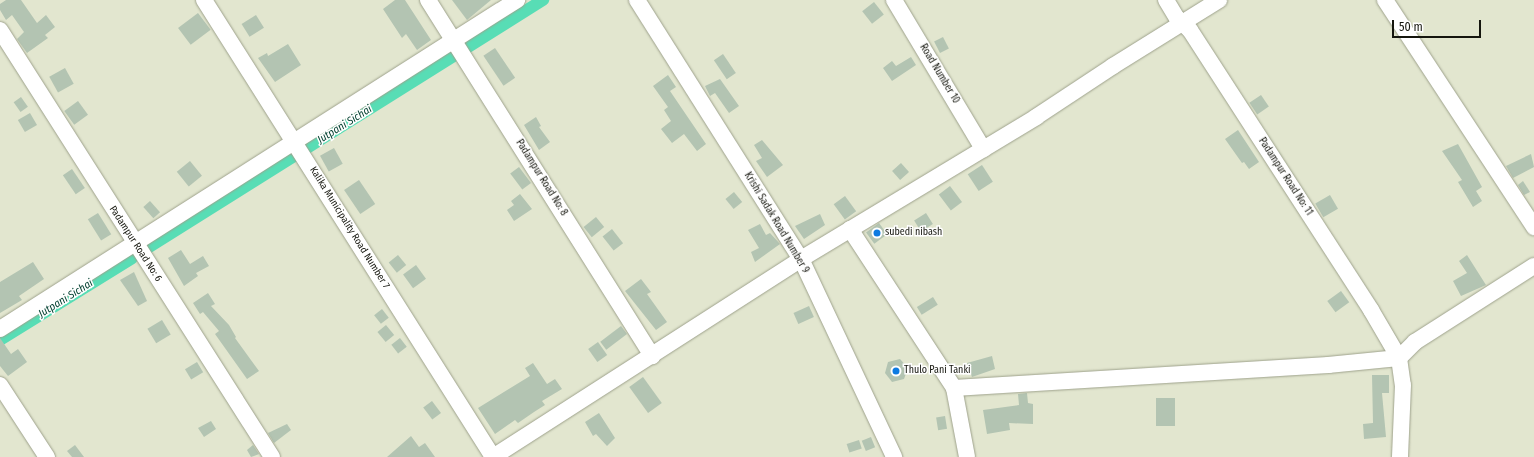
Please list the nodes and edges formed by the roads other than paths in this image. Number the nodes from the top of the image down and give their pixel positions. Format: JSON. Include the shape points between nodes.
{"nodes":[{"id":1,"x":204,"y":0,"type":"edge"},
{"id":2,"x":428,"y":0,"type":"edge"},
{"id":3,"x":517,"y":0,"type":"edge"},
{"id":4,"x":637,"y":0,"type":"edge"},
{"id":5,"x":894,"y":0,"type":"edge"},
{"id":6,"x":1166,"y":0,"type":"edge"},
{"id":7,"x":1219,"y":0,"type":"edge"},
{"id":8,"x":1385,"y":0,"type":"edge"},
{"id":9,"x":1184,"y":24,"type":"junction"},
{"id":10,"x":0,"y":30,"type":"edge"},
{"id":11,"x":454,"y":40,"type":"junction"},
{"id":12,"x":294,"y":143,"type":"junction"},
{"id":13,"x":983,"y":149,"type":"junction"},
{"id":14,"x":1534,"y":227,"type":"edge"},
{"id":15,"x":850,"y":230,"type":"junction"},
{"id":16,"x":133,"y":242,"type":"junction"},
{"id":17,"x":801,"y":259,"type":"junction"},
{"id":18,"x":1534,"y":266,"type":"edge"},
{"id":19,"x":0,"y":329,"type":"edge"},
{"id":20,"x":652,"y":356,"type":"junction"},
{"id":21,"x":1398,"y":358,"type":"junction"},
{"id":22,"x":0,"y":385,"type":"edge"},
{"id":23,"x":954,"y":388,"type":"junction"},
{"id":24,"x":47,"y":457,"type":"edge"},
{"id":25,"x":272,"y":457,"type":"edge"},
{"id":26,"x":493,"y":457,"type":"edge"},
{"id":27,"x":894,"y":457,"type":"edge"},
{"id":28,"x":967,"y":457,"type":"edge"},
{"id":29,"x":1400,"y":457,"type":"edge"}],
"edges":[{"from":1,"to":12,"type":"street","name":"Kalika Municipality Road Number 7"},
{"from":2,"to":11,"type":"street","name":"Padampur Road No: 8"},
{"from":3,"to":11,"type":"street"},
{"from":4,"to":17,"type":"street","name":"Krishi Sadak Road Number 9"},
{"from":5,"to":13,"type":"street","name":"Road Number 10"},
{"from":6,"to":9,"type":"street","name":"Padampur Road No: 11"},
{"from":7,"to":9,"type":"street"},
{"from":8,"to":14,"type":"street"},
{"from":9,"to":13,"type":"street"},
{"from":9,"to":21,"type":"street","name":"Padampur Road No: 11","via":[[1354,284]]},
{"from":10,"to":16,"type":"street","name":"Padampur Road No: 6"},
{"from":11,"to":12,"type":"street"},
{"from":11,"to":20,"type":"street","name":"Padampur Road No: 8"},
{"from":12,"to":16,"type":"street"},
{"from":12,"to":26,"type":"street","name":"Kalika Municipality Road Number 7"},
{"from":13,"to":15,"type":"street"},
{"from":15,"to":17,"type":"street"},
{"from":15,"to":23,"type":"street"},
{"from":16,"to":19,"type":"street"},
{"from":16,"to":25,"type":"street","name":"Padampur Road No: 6"},
{"from":17,"to":20,"type":"street"},
{"from":17,"to":27,"type":"street","name":"Krishi Sadak Road Number 9"},
{"from":18,"to":21,"type":"street","via":[[1415,342]]},
{"from":20,"to":26,"type":"street"},
{"from":21,"to":23,"type":"street","via":[[1328,365]]},
{"from":21,"to":29,"type":"street","via":[[1403,385]]},
{"from":22,"to":24,"type":"street"},
{"from":23,"to":28,"type":"street"}]}
